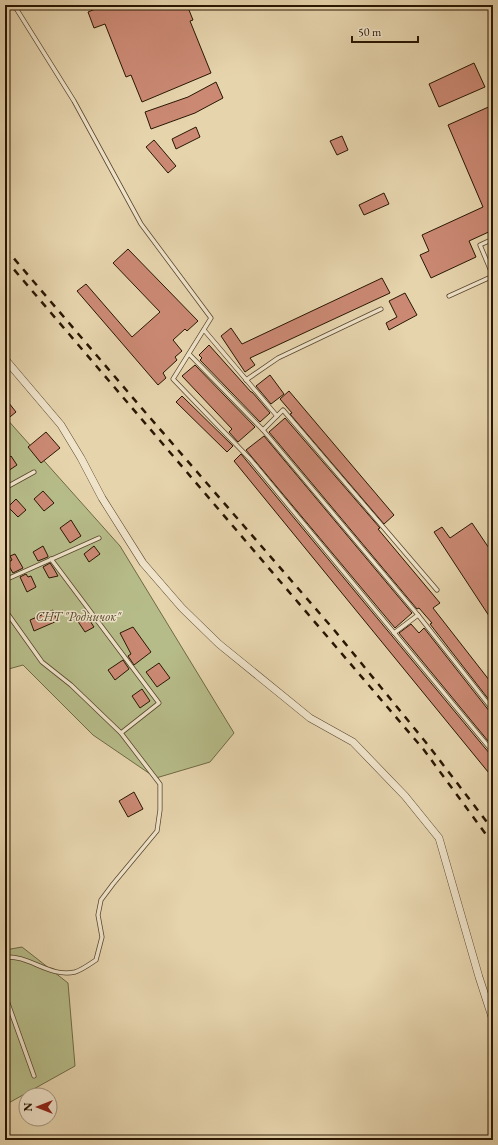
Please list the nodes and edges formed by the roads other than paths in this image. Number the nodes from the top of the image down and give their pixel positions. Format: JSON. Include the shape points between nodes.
{"nodes":[{"id":1,"x":14,"y":5,"type":"edge"},
{"id":2,"x":493,"y":239,"type":"edge"},
{"id":3,"x":493,"y":276,"type":"edge"},
{"id":4,"x":449,"y":296,"type":"dead end"},
{"id":5,"x":382,"y":309,"type":"dead end"},
{"id":6,"x":204,"y":330,"type":"junction"},
{"id":7,"x":188,"y":354,"type":"junction"},
{"id":8,"x":5,"y":358,"type":"edge"},
{"id":9,"x":246,"y":380,"type":"junction"},
{"id":10,"x":277,"y":416,"type":"junction"},
{"id":11,"x":263,"y":430,"type":"junction"},
{"id":12,"x":34,"y":472,"type":"dead end"},
{"id":13,"x":5,"y":488,"type":"edge"},
{"id":14,"x":99,"y":538,"type":"dead end"},
{"id":15,"x":51,"y":559,"type":"junction"},
{"id":16,"x":5,"y":580,"type":"edge"},
{"id":17,"x":437,"y":590,"type":"dead end"},
{"id":18,"x":5,"y":610,"type":"edge"},
{"id":19,"x":418,"y":615,"type":"junction"},
{"id":20,"x":394,"y":633,"type":"junction"},
{"id":21,"x":493,"y":710,"type":"edge"},
{"id":22,"x":121,"y":733,"type":"junction"},
{"id":23,"x":493,"y":752,"type":"edge"},
{"id":24,"x":5,"y":957,"type":"edge"},
{"id":25,"x":5,"y":995,"type":"edge"},
{"id":26,"x":493,"y":1020,"type":"edge"},
{"id":27,"x":34,"y":1076,"type":"dead end"}],
"edges":[{"from":1,"to":6,"type":"lane","via":[[74,101],[141,224],[211,318]]},
{"from":2,"to":3,"type":"lane","via":[[480,245]]},
{"from":3,"to":4,"type":"lane"},
{"from":5,"to":9,"type":"lane","via":[[278,358]]},
{"from":6,"to":7,"type":"lane"},
{"from":6,"to":9,"type":"lane"},
{"from":7,"to":11,"type":"lane"},
{"from":7,"to":20,"type":"lane","via":[[173,379],[250,459]]},
{"from":8,"to":26,"type":"street","via":[[61,425],[102,498],[143,563],[182,608],[219,644],[310,718],[353,742],[439,838]]},
{"from":9,"to":10,"type":"lane"},
{"from":10,"to":11,"type":"lane"},
{"from":10,"to":17,"type":"lane","via":[[283,410]]},
{"from":11,"to":19,"type":"lane"},
{"from":12,"to":13,"type":"lane"},
{"from":14,"to":15,"type":"lane"},
{"from":15,"to":16,"type":"lane"},
{"from":15,"to":22,"type":"lane","via":[[159,703]]},
{"from":18,"to":22,"type":"lane","via":[[42,662],[71,685]]},
{"from":19,"to":20,"type":"lane"},
{"from":19,"to":21,"type":"lane"},
{"from":20,"to":23,"type":"lane"},
{"from":22,"to":24,"type":"lane","via":[[160,784],[160,810],[157,831],[101,900],[98,915],[102,937],[96,960],[76,972],[61,974],[13,956]]},
{"from":25,"to":27,"type":"lane"}]}
